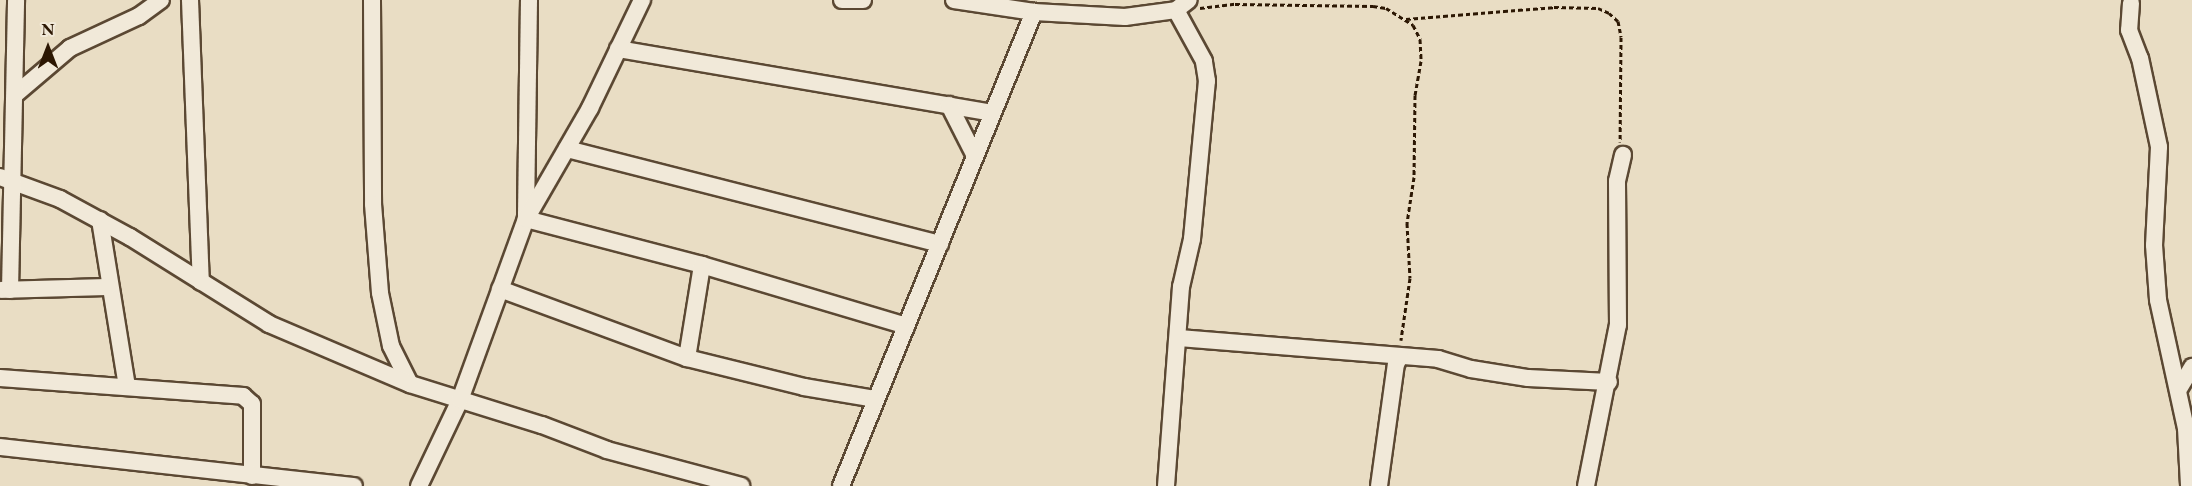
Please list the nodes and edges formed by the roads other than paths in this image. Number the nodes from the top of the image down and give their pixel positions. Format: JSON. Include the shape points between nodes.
{"nodes":[{"id":1,"x":16,"y":0,"type":"edge"},
{"id":2,"x":161,"y":0,"type":"edge"},
{"id":3,"x":190,"y":0,"type":"edge"},
{"id":4,"x":372,"y":0,"type":"edge"},
{"id":5,"x":530,"y":0,"type":"edge"},
{"id":6,"x":642,"y":0,"type":"edge"},
{"id":7,"x":842,"y":0,"type":"edge"},
{"id":8,"x":863,"y":0,"type":"edge"},
{"id":9,"x":954,"y":0,"type":"edge"},
{"id":10,"x":2133,"y":1,"type":"edge"},
{"id":11,"x":1188,"y":5,"type":"edge"},
{"id":12,"x":1034,"y":12,"type":"junction"},
{"id":13,"x":618,"y":49,"type":"junction"},
{"id":14,"x":16,"y":94,"type":"junction"},
{"id":15,"x":949,"y":105,"type":"junction"},
{"id":16,"x":992,"y":113,"type":"junction"},
{"id":17,"x":567,"y":149,"type":"junction"},
{"id":18,"x":974,"y":154,"type":"junction"},
{"id":19,"x":1623,"y":155,"type":"road end"},
{"id":20,"x":7,"y":180,"type":"edge"},
{"id":21,"x":526,"y":219,"type":"junction"},
{"id":22,"x":100,"y":220,"type":"junction"},
{"id":23,"x":940,"y":244,"type":"junction"},
{"id":24,"x":702,"y":265,"type":"junction"},
{"id":25,"x":201,"y":282,"type":"junction"},
{"id":26,"x":108,"y":287,"type":"junction"},
{"id":27,"x":500,"y":289,"type":"junction"},
{"id":28,"x":5,"y":290,"type":"edge"},
{"id":29,"x":906,"y":326,"type":"junction"},
{"id":30,"x":1179,"y":338,"type":"junction"},
{"id":31,"x":1400,"y":357,"type":"junction"},
{"id":32,"x":687,"y":358,"type":"junction"},
{"id":33,"x":2192,"y":367,"type":"edge"},
{"id":34,"x":0,"y":378,"type":"edge"},
{"id":35,"x":1609,"y":382,"type":"junction"},
{"id":36,"x":410,"y":384,"type":"junction"},
{"id":37,"x":127,"y":387,"type":"junction"},
{"id":38,"x":2179,"y":389,"type":"junction"},
{"id":39,"x":876,"y":399,"type":"junction"},
{"id":40,"x":460,"y":400,"type":"junction"},
{"id":41,"x":0,"y":447,"type":"edge"},
{"id":42,"x":252,"y":476,"type":"junction"},
{"id":43,"x":354,"y":486,"type":"edge"},
{"id":44,"x":419,"y":486,"type":"edge"},
{"id":45,"x":741,"y":486,"type":"edge"},
{"id":46,"x":841,"y":486,"type":"edge"},
{"id":47,"x":1166,"y":486,"type":"edge"},
{"id":48,"x":1379,"y":486,"type":"edge"},
{"id":49,"x":1586,"y":486,"type":"edge"},
{"id":50,"x":2189,"y":486,"type":"edge"}],
"edges":[{"from":1,"to":14,"type":"street"},
{"from":2,"to":14,"type":"street","via":[[139,16],[70,48]]},
{"from":3,"to":25,"type":"street"},
{"from":4,"to":36,"type":"street","via":[[373,204],[381,293],[391,346]]},
{"from":5,"to":21,"type":"street"},
{"from":6,"to":13,"type":"street"},
{"from":7,"to":8,"type":"street"},
{"from":9,"to":12,"type":"street"},
{"from":10,"to":38,"type":"street","via":[[2129,30],[2140,57],[2159,147],[2154,245],[2158,300]]},
{"from":11,"to":12,"type":"street","via":[[1125,17]]},
{"from":11,"to":30,"type":"street","via":[[1193,38],[1204,61],[1207,81],[1192,239],[1181,287]]},
{"from":12,"to":16,"type":"street"},
{"from":13,"to":15,"type":"street"},
{"from":13,"to":17,"type":"street"},
{"from":14,"to":20,"type":"street"},
{"from":15,"to":16,"type":"street"},
{"from":15,"to":18,"type":"street"},
{"from":16,"to":18,"type":"street"},
{"from":17,"to":21,"type":"street"},
{"from":17,"to":23,"type":"street"},
{"from":18,"to":23,"type":"street"},
{"from":19,"to":35,"type":"street","via":[[1617,181],[1619,315]]},
{"from":20,"to":22,"type":"street","via":[[60,199]]},
{"from":20,"to":28,"type":"street"},
{"from":21,"to":24,"type":"street"},
{"from":21,"to":27,"type":"street"},
{"from":22,"to":25,"type":"street"},
{"from":22,"to":26,"type":"street"},
{"from":23,"to":29,"type":"street"},
{"from":24,"to":29,"type":"street"},
{"from":24,"to":32,"type":"street"},
{"from":25,"to":36,"type":"street","via":[[269,324]]},
{"from":26,"to":28,"type":"street"},
{"from":26,"to":37,"type":"street"},
{"from":27,"to":32,"type":"street"},
{"from":27,"to":40,"type":"street"},
{"from":29,"to":39,"type":"street"},
{"from":30,"to":31,"type":"street"},
{"from":30,"to":47,"type":"street"},
{"from":31,"to":35,"type":"street","via":[[1438,359],[1528,378]]},
{"from":31,"to":48,"type":"street"},
{"from":32,"to":39,"type":"street","via":[[804,387]]},
{"from":33,"to":38,"type":"street"},
{"from":34,"to":37,"type":"street"},
{"from":35,"to":49,"type":"street"},
{"from":36,"to":40,"type":"street"},
{"from":37,"to":42,"type":"street","via":[[243,396],[252,404]]},
{"from":38,"to":50,"type":"street"},
{"from":39,"to":46,"type":"street"},
{"from":40,"to":44,"type":"street"},
{"from":40,"to":45,"type":"street","via":[[607,450]]},
{"from":41,"to":42,"type":"street"},
{"from":42,"to":43,"type":"street"}]}
